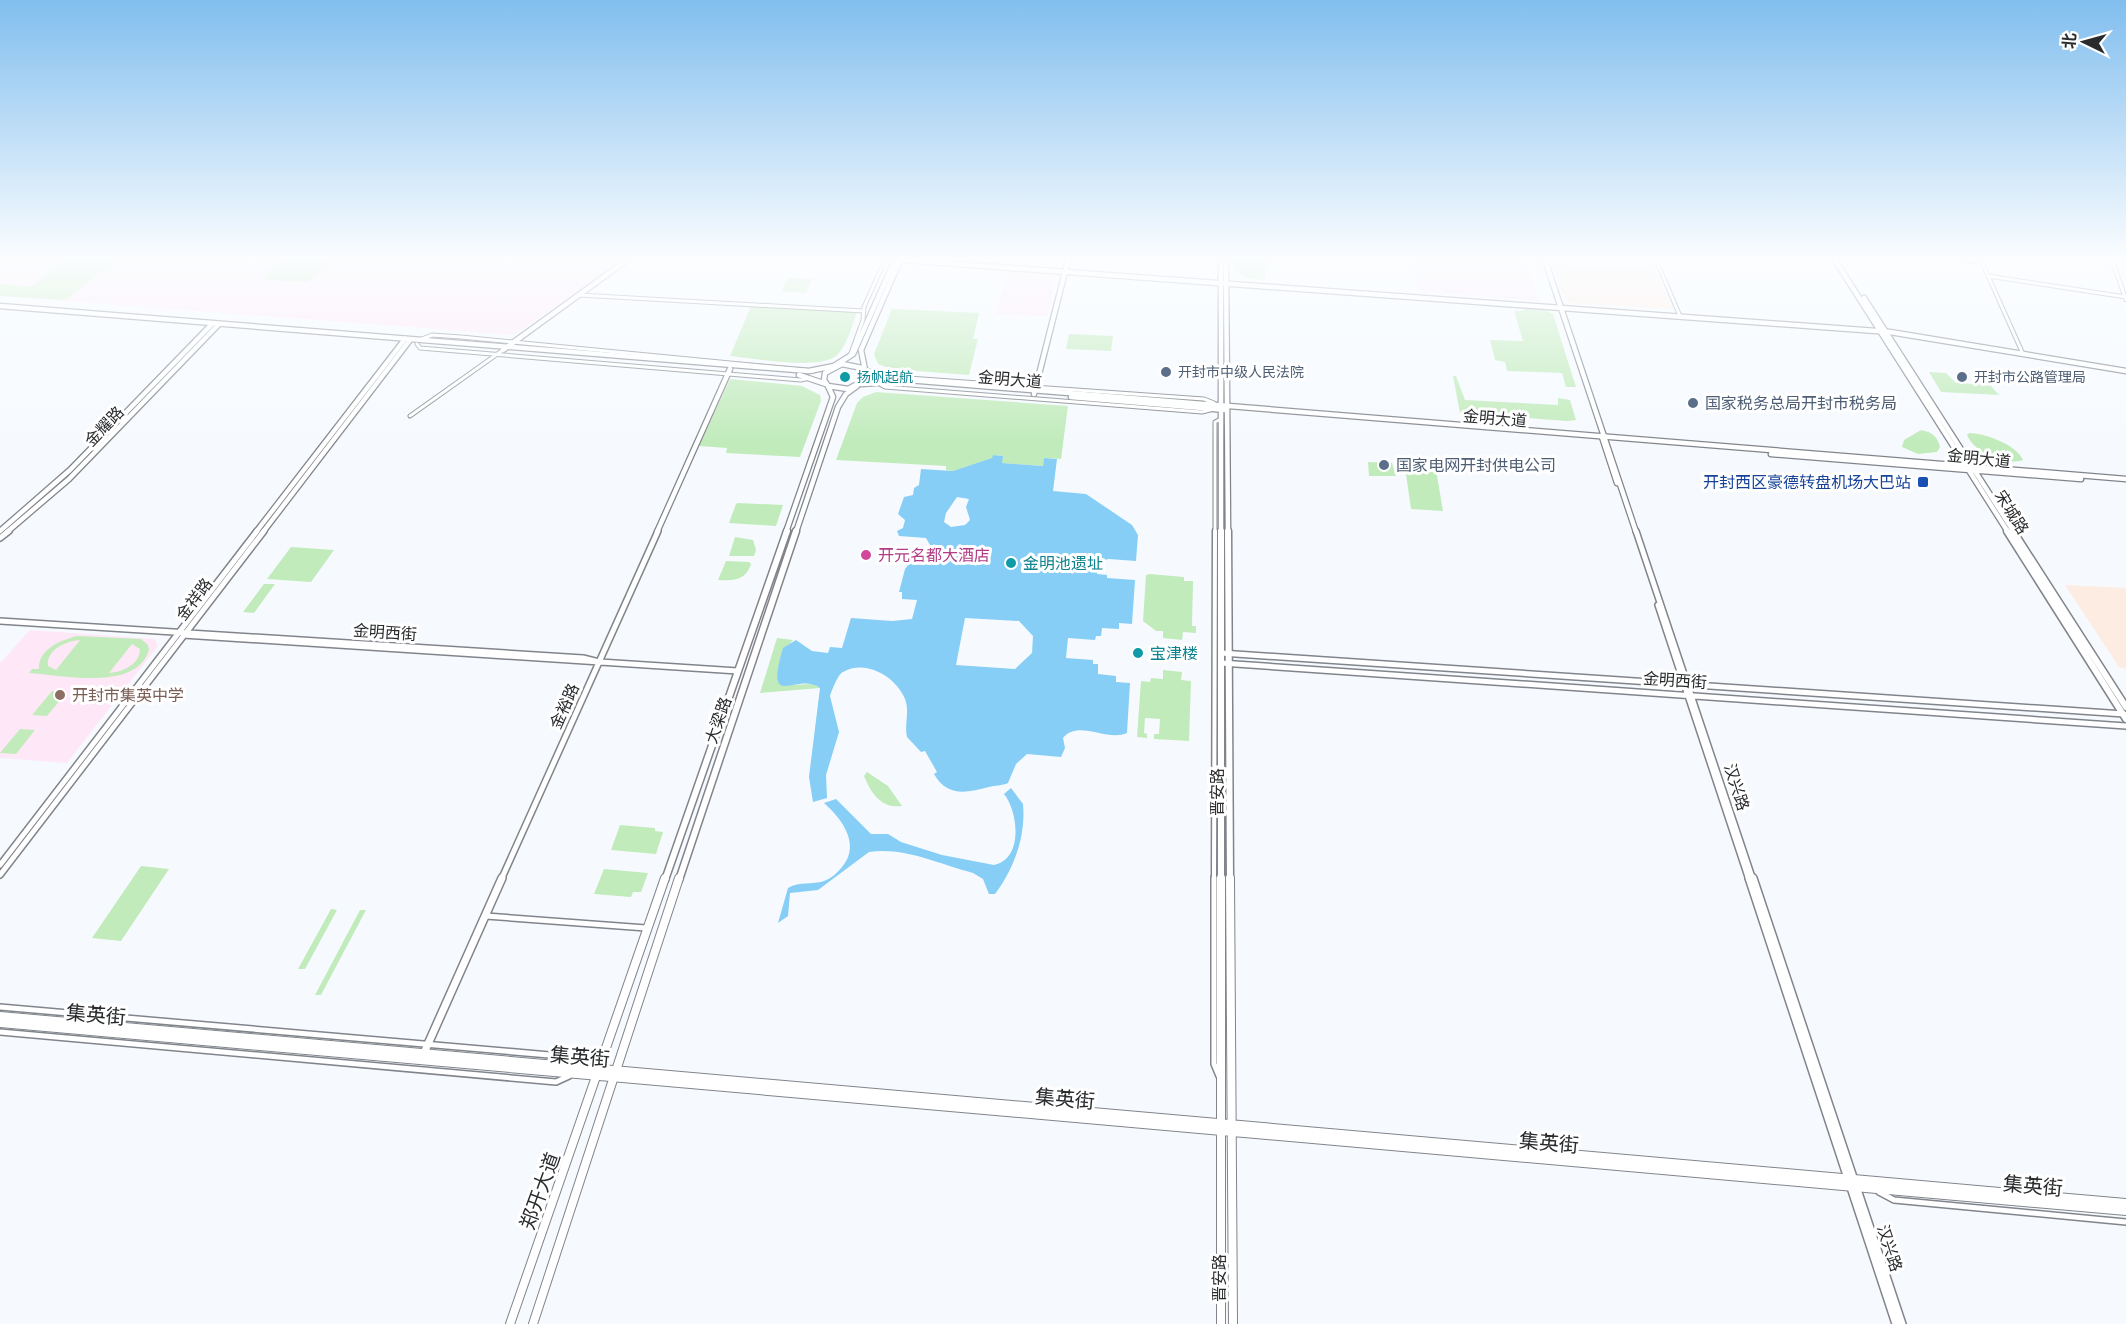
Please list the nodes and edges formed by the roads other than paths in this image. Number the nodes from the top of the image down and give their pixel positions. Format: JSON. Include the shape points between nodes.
{"nodes":[{"id":1,"x":164,"y":322,"type":"edge"},
{"id":2,"x":542,"y":322,"type":"edge"},
{"id":3,"x":860,"y":322,"type":"edge"},
{"id":4,"x":868,"y":322,"type":"edge"},
{"id":5,"x":874,"y":322,"type":"edge"},
{"id":6,"x":1053,"y":322,"type":"edge"},
{"id":7,"x":1223,"y":322,"type":"edge"},
{"id":8,"x":1564,"y":322,"type":"edge"},
{"id":9,"x":1758,"y":322,"type":"edge"},
{"id":10,"x":1877,"y":322,"type":"edge"},
{"id":11,"x":1877,"y":322,"type":"edge"},
{"id":12,"x":2009,"y":322,"type":"edge"},
{"id":13,"x":214,"y":326,"type":"junction"},
{"id":14,"x":1883,"y":331,"type":"junction"},
{"id":15,"x":406,"y":341,"type":"junction"},
{"id":16,"x":418,"y":342,"type":"junction"},
{"id":17,"x":508,"y":347,"type":"junction"},
{"id":18,"x":2023,"y":354,"type":"junction"},
{"id":19,"x":497,"y":355,"type":"junction"},
{"id":20,"x":850,"y":357,"type":"junction"},
{"id":21,"x":834,"y":366,"type":"junction"},
{"id":22,"x":865,"y":370,"type":"junction"},
{"id":23,"x":729,"y":371,"type":"junction"},
{"id":24,"x":2126,"y":371,"type":"edge"},
{"id":25,"x":878,"y":379,"type":"junction"},
{"id":26,"x":827,"y":385,"type":"junction"},
{"id":27,"x":859,"y":385,"type":"junction"},
{"id":28,"x":1035,"y":390,"type":"junction"},
{"id":29,"x":1221,"y":407,"type":"junction"},
{"id":30,"x":410,"y":416,"type":"dead end"},
{"id":31,"x":1221,"y":418,"type":"junction"},
{"id":32,"x":1604,"y":439,"type":"junction"},
{"id":33,"x":1970,"y":468,"type":"junction"},
{"id":34,"x":2126,"y":481,"type":"edge"},
{"id":35,"x":0,"y":531,"type":"edge"},
{"id":36,"x":0,"y":538,"type":"edge"},
{"id":37,"x":0,"y":621,"type":"edge"},
{"id":38,"x":181,"y":634,"type":"junction"},
{"id":39,"x":1225,"y":653,"type":"junction"},
{"id":40,"x":599,"y":662,"type":"junction"},
{"id":41,"x":1225,"y":663,"type":"junction"},
{"id":42,"x":738,"y":671,"type":"junction"},
{"id":43,"x":1686,"y":683,"type":"junction"},
{"id":44,"x":1689,"y":695,"type":"junction"},
{"id":45,"x":2126,"y":706,"type":"edge"},
{"id":46,"x":2125,"y":716,"type":"edge"},
{"id":47,"x":2126,"y":726,"type":"edge"},
{"id":48,"x":0,"y":865,"type":"edge"},
{"id":49,"x":0,"y":875,"type":"edge"},
{"id":50,"x":485,"y":916,"type":"junction"},
{"id":51,"x":649,"y":928,"type":"junction"},
{"id":52,"x":0,"y":1007,"type":"edge"},
{"id":53,"x":0,"y":1016,"type":"edge"},
{"id":54,"x":0,"y":1023,"type":"edge"},
{"id":55,"x":0,"y":1032,"type":"edge"},
{"id":56,"x":428,"y":1044,"type":"junction"},
{"id":57,"x":424,"y":1053,"type":"junction"},
{"id":58,"x":574,"y":1069,"type":"junction"},
{"id":59,"x":600,"y":1072,"type":"junction"},
{"id":60,"x":617,"y":1073,"type":"junction"},
{"id":61,"x":1222,"y":1080,"type":"junction"},
{"id":62,"x":1222,"y":1126,"type":"junction"},
{"id":63,"x":1232,"y":1127,"type":"junction"},
{"id":64,"x":1852,"y":1183,"type":"junction"},
{"id":65,"x":1873,"y":1188,"type":"junction"},
{"id":66,"x":2126,"y":1203,"type":"edge"},
{"id":67,"x":2126,"y":1211,"type":"edge"},
{"id":68,"x":2126,"y":1222,"type":"edge"},
{"id":69,"x":510,"y":1324,"type":"edge"},
{"id":70,"x":533,"y":1324,"type":"edge"},
{"id":71,"x":1221,"y":1324,"type":"edge"},
{"id":72,"x":1233,"y":1324,"type":"edge"},
{"id":73,"x":1896,"y":1324,"type":"edge"},
{"id":74,"x":1902,"y":1324,"type":"edge"}],
"edges":[{"from":1,"to":13,"type":"main road"},
{"from":2,"to":17,"type":"street"},
{"from":3,"to":20,"type":"street"},
{"from":4,"to":20,"type":"main road"},
{"from":5,"to":22,"type":"main road","via":[[861,350]]},
{"from":6,"to":28,"type":"street"},
{"from":7,"to":29,"type":"main road","name":"晋安路"},
{"from":8,"to":32,"type":"street","name":"汉兴路"},
{"from":9,"to":14,"type":"street"},
{"from":10,"to":14,"type":"main road","name":"宋城路"},
{"from":11,"to":14,"type":"main road","name":"宋城路"},
{"from":12,"to":18,"type":"street"},
{"from":13,"to":15,"type":"main road"},
{"from":13,"to":35,"type":"street","name":"金耀路","via":[[66,474]]},
{"from":13,"to":36,"type":"street","name":"金耀路","via":[[69,479]]},
{"from":14,"to":18,"type":"street"},
{"from":14,"to":33,"type":"main road","name":"宋城路"},
{"from":15,"to":16,"type":"main road"},
{"from":15,"to":38,"type":"street","name":"金祥路"},
{"from":16,"to":17,"type":"main road"},
{"from":16,"to":17,"type":"street","via":[[432,335]]},
{"from":16,"to":19,"type":"street","via":[[420,348]]},
{"from":17,"to":19,"type":"street"},
{"from":17,"to":21,"type":"main road","via":[[814,371]]},
{"from":17,"to":23,"type":"main road"},
{"from":18,"to":24,"type":"street"},
{"from":19,"to":23,"type":"street"},
{"from":19,"to":30,"type":"street"},
{"from":20,"to":21,"type":"main road"},
{"from":21,"to":22,"type":"main road","name":"金明大道","via":[[854,364]]},
{"from":21,"to":26,"type":"main road","via":[[824,375]]},
{"from":22,"to":25,"type":"main road","name":"金明大道"},
{"from":22,"to":27,"type":"main road","via":[[866,378]]},
{"from":23,"to":26,"type":"main road","via":[[811,377]]},
{"from":23,"to":40,"type":"street","name":"金裕路"},
{"from":25,"to":27,"type":"main road","name":"金明大道"},
{"from":25,"to":28,"type":"main road","name":"金明大道"},
{"from":25,"to":29,"type":"street","via":[[885,387],[1202,412]]},
{"from":26,"to":27,"type":"main road","name":"金明大道","via":[[840,389]]},
{"from":26,"to":42,"type":"main road","name":"大梁路","via":[[833,397]]},
{"from":27,"to":60,"type":"main road","name":"大梁路","via":[[846,394],[838,407]]},
{"from":28,"to":29,"type":"main road","name":"金明大道"},
{"from":29,"to":31,"type":"main road","name":"晋安路"},
{"from":29,"to":32,"type":"main road","name":"金明大道"},
{"from":29,"to":39,"type":"main road","name":"晋安路"},
{"from":31,"to":39,"type":"main road","name":"晋安路"},
{"from":31,"to":61,"type":"street","via":[[1215,423],[1214,1064]]},
{"from":32,"to":33,"type":"main road","name":"金明大道"},
{"from":32,"to":43,"type":"street","name":"汉兴路"},
{"from":33,"to":34,"type":"main road","name":"金明大道"},
{"from":33,"to":45,"type":"main road","name":"宋城路"},
{"from":33,"to":46,"type":"main road","name":"宋城路"},
{"from":37,"to":38,"type":"street","name":"金明西街"},
{"from":38,"to":40,"type":"street","name":"金明西街"},
{"from":38,"to":48,"type":"street","name":"金祥路"},
{"from":38,"to":49,"type":"street","name":"金祥路"},
{"from":39,"to":41,"type":"main road","name":"晋安路"},
{"from":39,"to":43,"type":"street","name":"金明西街"},
{"from":40,"to":42,"type":"street","name":"金明西街"},
{"from":40,"to":50,"type":"street","name":"金裕路"},
{"from":41,"to":44,"type":"street","name":"金明西街"},
{"from":41,"to":61,"type":"main road","name":"晋安路"},
{"from":41,"to":63,"type":"main road","name":"晋安路"},
{"from":42,"to":51,"type":"main road","name":"大梁路"},
{"from":43,"to":44,"type":"street","name":"汉兴路"},
{"from":43,"to":46,"type":"street","name":"金明西街"},
{"from":44,"to":47,"type":"street","name":"金明西街"},
{"from":44,"to":64,"type":"street","name":"汉兴路"},
{"from":50,"to":51,"type":"street"},
{"from":50,"to":56,"type":"street","name":"金裕路"},
{"from":51,"to":59,"type":"main road","name":"大梁路"},
{"from":52,"to":56,"type":"street"},
{"from":53,"to":57,"type":"main road","name":"集英街"},
{"from":54,"to":58,"type":"main road","name":"集英街"},
{"from":55,"to":58,"type":"street","via":[[556,1082]]},
{"from":56,"to":57,"type":"street","name":"金裕路"},
{"from":56,"to":58,"type":"street","via":[[561,1056]]},
{"from":57,"to":58,"type":"main road","name":"集英街"},
{"from":58,"to":59,"type":"main road","name":"集英街"},
{"from":59,"to":60,"type":"main road","name":"集英街"},
{"from":59,"to":69,"type":"main road","name":"郑开大道"},
{"from":60,"to":62,"type":"main road","name":"集英街"},
{"from":60,"to":70,"type":"main road","name":"郑开大道"},
{"from":61,"to":62,"type":"main road","name":"晋安路"},
{"from":62,"to":63,"type":"main road","name":"集英街"},
{"from":62,"to":71,"type":"main road","name":"晋安路"},
{"from":63,"to":64,"type":"main road","name":"集英街"},
{"from":63,"to":72,"type":"main road","name":"晋安路"},
{"from":64,"to":65,"type":"main road","name":"集英街"},
{"from":64,"to":66,"type":"main road","name":"集英街"},
{"from":64,"to":73,"type":"street","name":"汉兴路"},
{"from":64,"to":74,"type":"street","name":"汉兴路"},
{"from":65,"to":67,"type":"main road","name":"集英街"},
{"from":65,"to":68,"type":"street","via":[[1894,1200]]}]}
